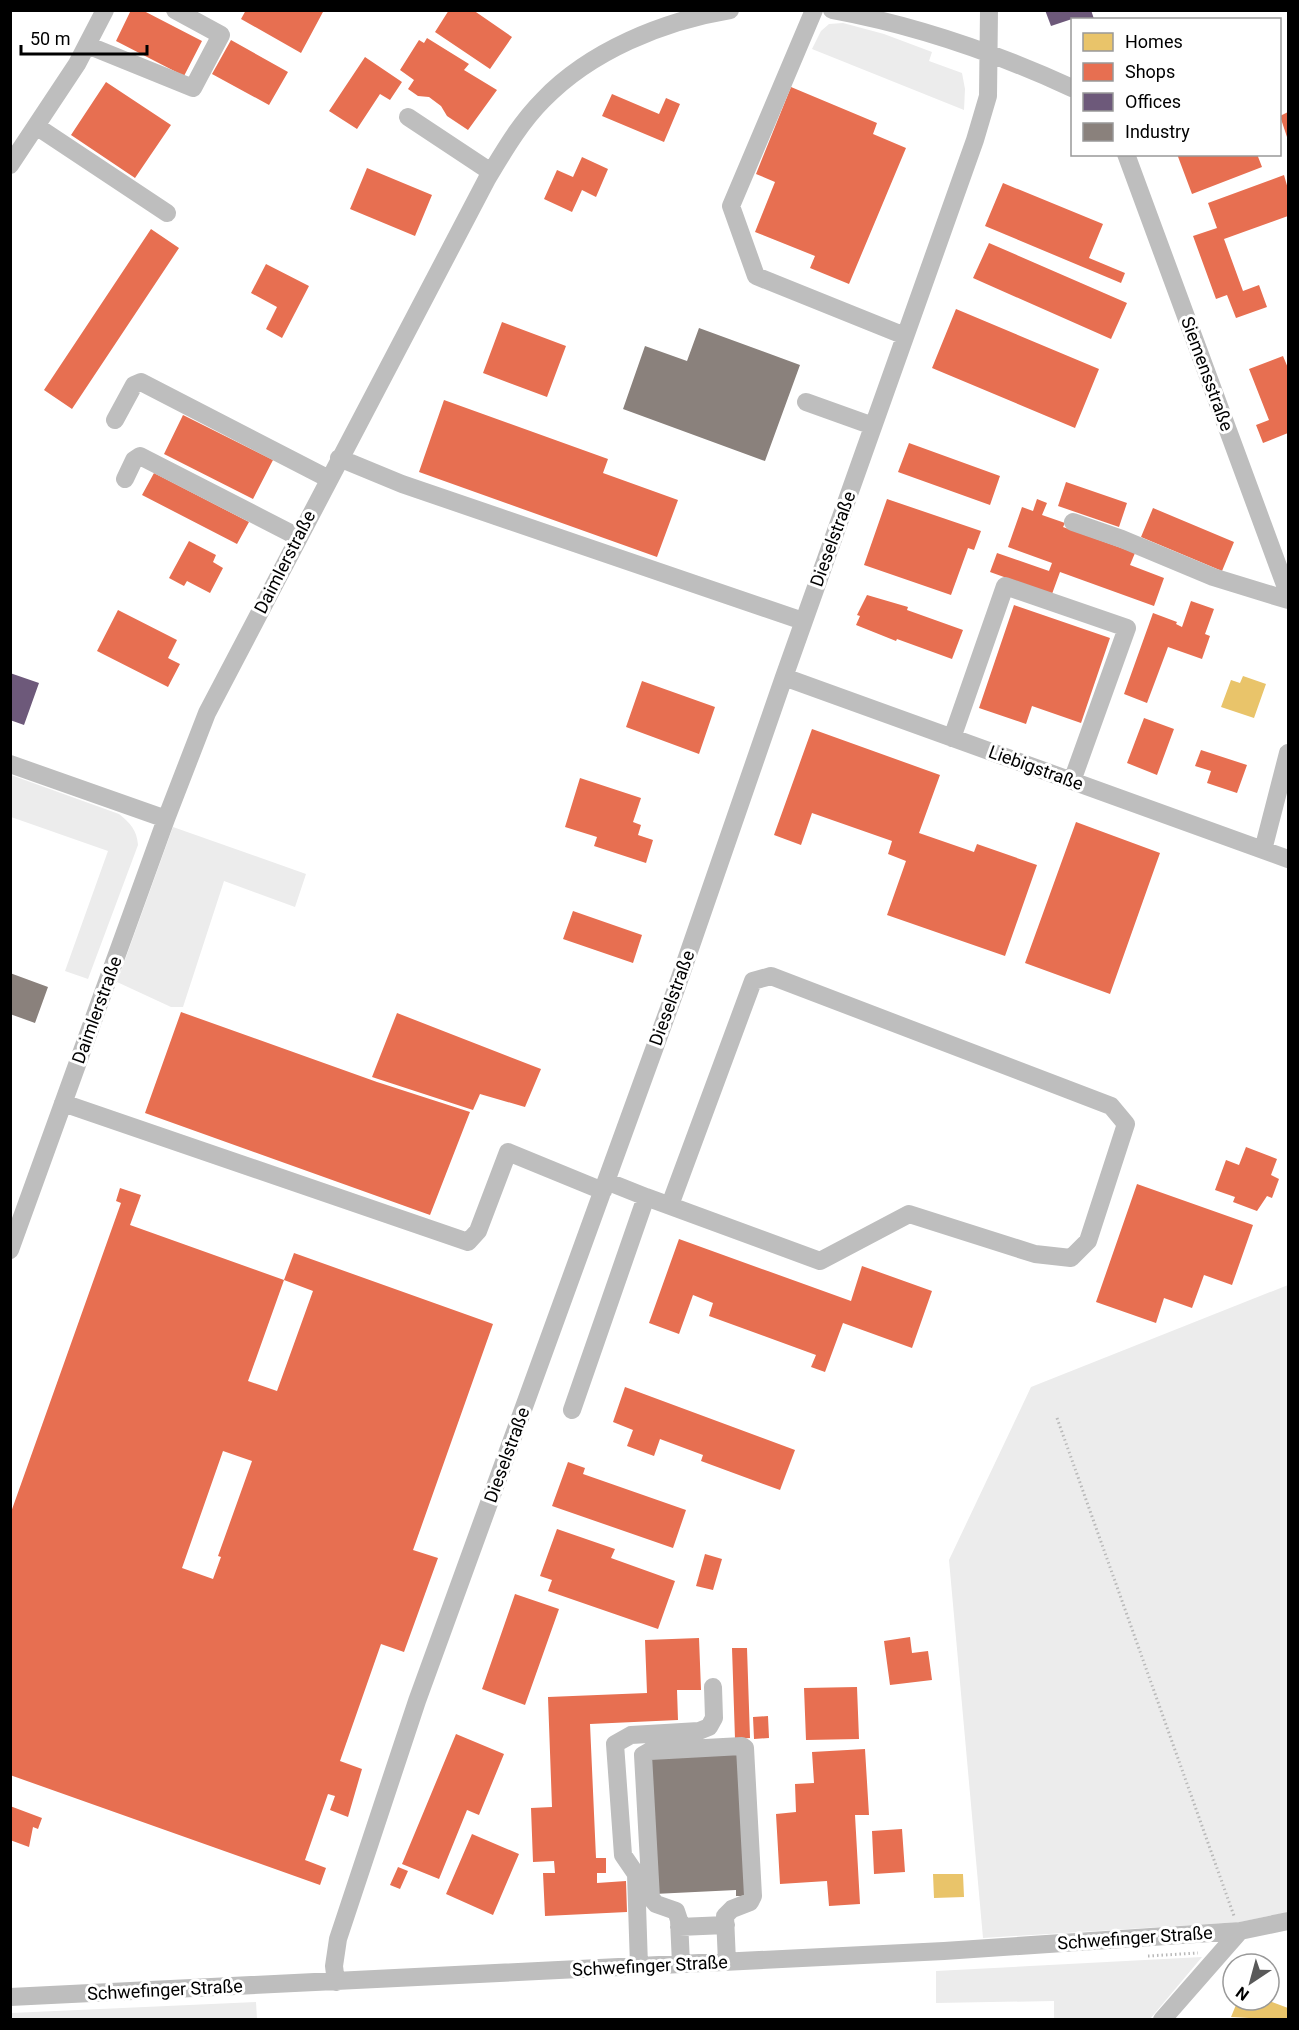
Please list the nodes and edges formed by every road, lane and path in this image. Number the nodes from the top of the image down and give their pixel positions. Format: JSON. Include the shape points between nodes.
{"nodes":[{"id":1,"x":105,"y":10,"type":"edge"},
{"id":2,"x":175,"y":10,"type":"edge"},
{"id":3,"x":730,"y":10,"type":"edge"},
{"id":4,"x":814,"y":10,"type":"edge"},
{"id":5,"x":832,"y":10,"type":"edge"},
{"id":6,"x":989,"y":10,"type":"edge"},
{"id":7,"x":87,"y":45,"type":"junction"},
{"id":8,"x":990,"y":53,"type":"junction"},
{"id":9,"x":1071,"y":88,"type":"edge"},
{"id":10,"x":408,"y":117,"type":"dead end"},
{"id":11,"x":36,"y":126,"type":"junction"},
{"id":12,"x":1127,"y":156,"type":"edge"},
{"id":13,"x":10,"y":165,"type":"edge"},
{"id":14,"x":491,"y":172,"type":"junction"},
{"id":15,"x":167,"y":213,"type":"dead end"},
{"id":16,"x":905,"y":336,"type":"junction"},
{"id":17,"x":806,"y":402,"type":"dead end"},
{"id":18,"x":115,"y":420,"type":"dead end"},
{"id":19,"x":873,"y":426,"type":"junction"},
{"id":20,"x":339,"y":458,"type":"junction"},
{"id":21,"x":125,"y":479,"type":"dead end"},
{"id":22,"x":329,"y":479,"type":"junction"},
{"id":23,"x":1073,"y":522,"type":"dead end"},
{"id":24,"x":298,"y":537,"type":"junction"},
{"id":25,"x":1288,"y":593,"type":"edge"},
{"id":26,"x":1288,"y":600,"type":"edge"},
{"id":27,"x":803,"y":621,"type":"junction"},
{"id":28,"x":784,"y":677,"type":"junction"},
{"id":29,"x":952,"y":738,"type":"junction"},
{"id":30,"x":1288,"y":753,"type":"edge"},
{"id":31,"x":10,"y":764,"type":"edge"},
{"id":32,"x":1072,"y":781,"type":"junction"},
{"id":33,"x":166,"y":819,"type":"junction"},
{"id":34,"x":1263,"y":850,"type":"junction"},
{"id":35,"x":1288,"y":859,"type":"edge"},
{"id":36,"x":63,"y":1103,"type":"junction"},
{"id":37,"x":604,"y":1186,"type":"junction"},
{"id":38,"x":646,"y":1197,"type":"junction"},
{"id":39,"x":670,"y":1206,"type":"junction"},
{"id":40,"x":10,"y":1250,"type":"edge"},
{"id":41,"x":573,"y":1410,"type":"dead end"},
{"id":42,"x":1057,"y":1418,"type":"dead end"},
{"id":43,"x":713,"y":1687,"type":"dead end"},
{"id":44,"x":1288,"y":1921,"type":"edge"},
{"id":45,"x":726,"y":1925,"type":"junction"},
{"id":46,"x":679,"y":1927,"type":"junction"},
{"id":47,"x":1239,"y":1930,"type":"junction"},
{"id":48,"x":727,"y":1962,"type":"junction"},
{"id":49,"x":681,"y":1964,"type":"junction"},
{"id":50,"x":639,"y":1966,"type":"junction"},
{"id":51,"x":336,"y":1982,"type":"junction"},
{"id":52,"x":10,"y":1997,"type":"edge"},
{"id":53,"x":1162,"y":2019,"type":"edge"}],
"edges":[{"from":1,"to":7,"type":"street"},
{"from":2,"to":7,"type":"street","via":[[220,36],[193,88]]},
{"from":3,"to":14,"type":"street","name":"Daimlerstraße","via":[[664,27],[578,70],[543,100]]},
{"from":4,"to":16,"type":"street","via":[[731,207],[756,276]]},
{"from":5,"to":8,"type":"street"},
{"from":6,"to":8,"type":"street","name":"Dieselstraße"},
{"from":7,"to":11,"type":"street"},
{"from":8,"to":9,"type":"street"},
{"from":8,"to":16,"type":"street","name":"Dieselstraße","via":[[985,107]]},
{"from":10,"to":14,"type":"street"},
{"from":11,"to":13,"type":"street"},
{"from":11,"to":15,"type":"street"},
{"from":12,"to":25,"type":"street","name":"Siemensstraße"},
{"from":14,"to":20,"type":"street","name":"Daimlerstraße"},
{"from":16,"to":19,"type":"street","name":"Dieselstraße"},
{"from":17,"to":19,"type":"street"},
{"from":18,"to":22,"type":"street","via":[[134,386],[141,382]]},
{"from":19,"to":27,"type":"street","name":"Dieselstraße"},
{"from":20,"to":22,"type":"street","name":"Daimlerstraße"},
{"from":20,"to":27,"type":"street","via":[[447,500]]},
{"from":21,"to":24,"type":"street","via":[[140,456]]},
{"from":22,"to":24,"type":"street","name":"Daimlerstraße"},
{"from":23,"to":26,"type":"street","via":[[1213,578]]},
{"from":24,"to":33,"type":"street","name":"Daimlerstraße","via":[[207,713]]},
{"from":27,"to":28,"type":"street","name":"Dieselstraße"},
{"from":28,"to":29,"type":"street","name":"Liebigstraße"},
{"from":28,"to":37,"type":"street","name":"Dieselstraße"},
{"from":29,"to":32,"type":"street","name":"Liebigstraße"},
{"from":29,"to":32,"type":"street","via":[[1005,586],[1127,628]]},
{"from":30,"to":34,"type":"street"},
{"from":31,"to":33,"type":"street"},
{"from":32,"to":34,"type":"street","name":"Liebigstraße"},
{"from":33,"to":36,"type":"street","name":"Daimlerstraße"},
{"from":34,"to":35,"type":"street","name":"Liebigstraße"},
{"from":36,"to":37,"type":"street","via":[[468,1242],[478,1231],[508,1152]]},
{"from":36,"to":40,"type":"street","name":"Daimlerstraße"},
{"from":37,"to":38,"type":"street"},
{"from":37,"to":51,"type":"street","name":"Dieselstraße","via":[[413,1713],[338,1939]]},
{"from":38,"to":39,"type":"street"},
{"from":38,"to":41,"type":"street"},
{"from":39,"to":39,"type":"street","via":[[820,1262],[909,1214],[1035,1254],[1071,1258],[1088,1241],[1126,1124],[1111,1106],[771,976],[753,981]]},
{"from":42,"to":47,"type":"path"},
{"from":43,"to":50,"type":"street","via":[[714,1718],[710,1727],[631,1735],[615,1744],[623,1855],[636,1874]]},
{"from":44,"to":47,"type":"street","name":"Schwefinger Straße"},
{"from":45,"to":46,"type":"street"},
{"from":45,"to":46,"type":"street","via":[[725,1916],[750,1902],[753,1896],[742,1746],[650,1751],[644,1755],[651,1898],[656,1904],[676,1911]]},
{"from":45,"to":48,"type":"street"},
{"from":46,"to":49,"type":"street"},
{"from":47,"to":48,"type":"street","name":"Schwefinger Straße"},
{"from":47,"to":53,"type":"street"},
{"from":48,"to":49,"type":"street","name":"Schwefinger Straße"},
{"from":49,"to":50,"type":"street","name":"Schwefinger Straße"},
{"from":50,"to":51,"type":"street","name":"Schwefinger Straße"},
{"from":51,"to":52,"type":"street","name":"Schwefinger Straße"}]}
